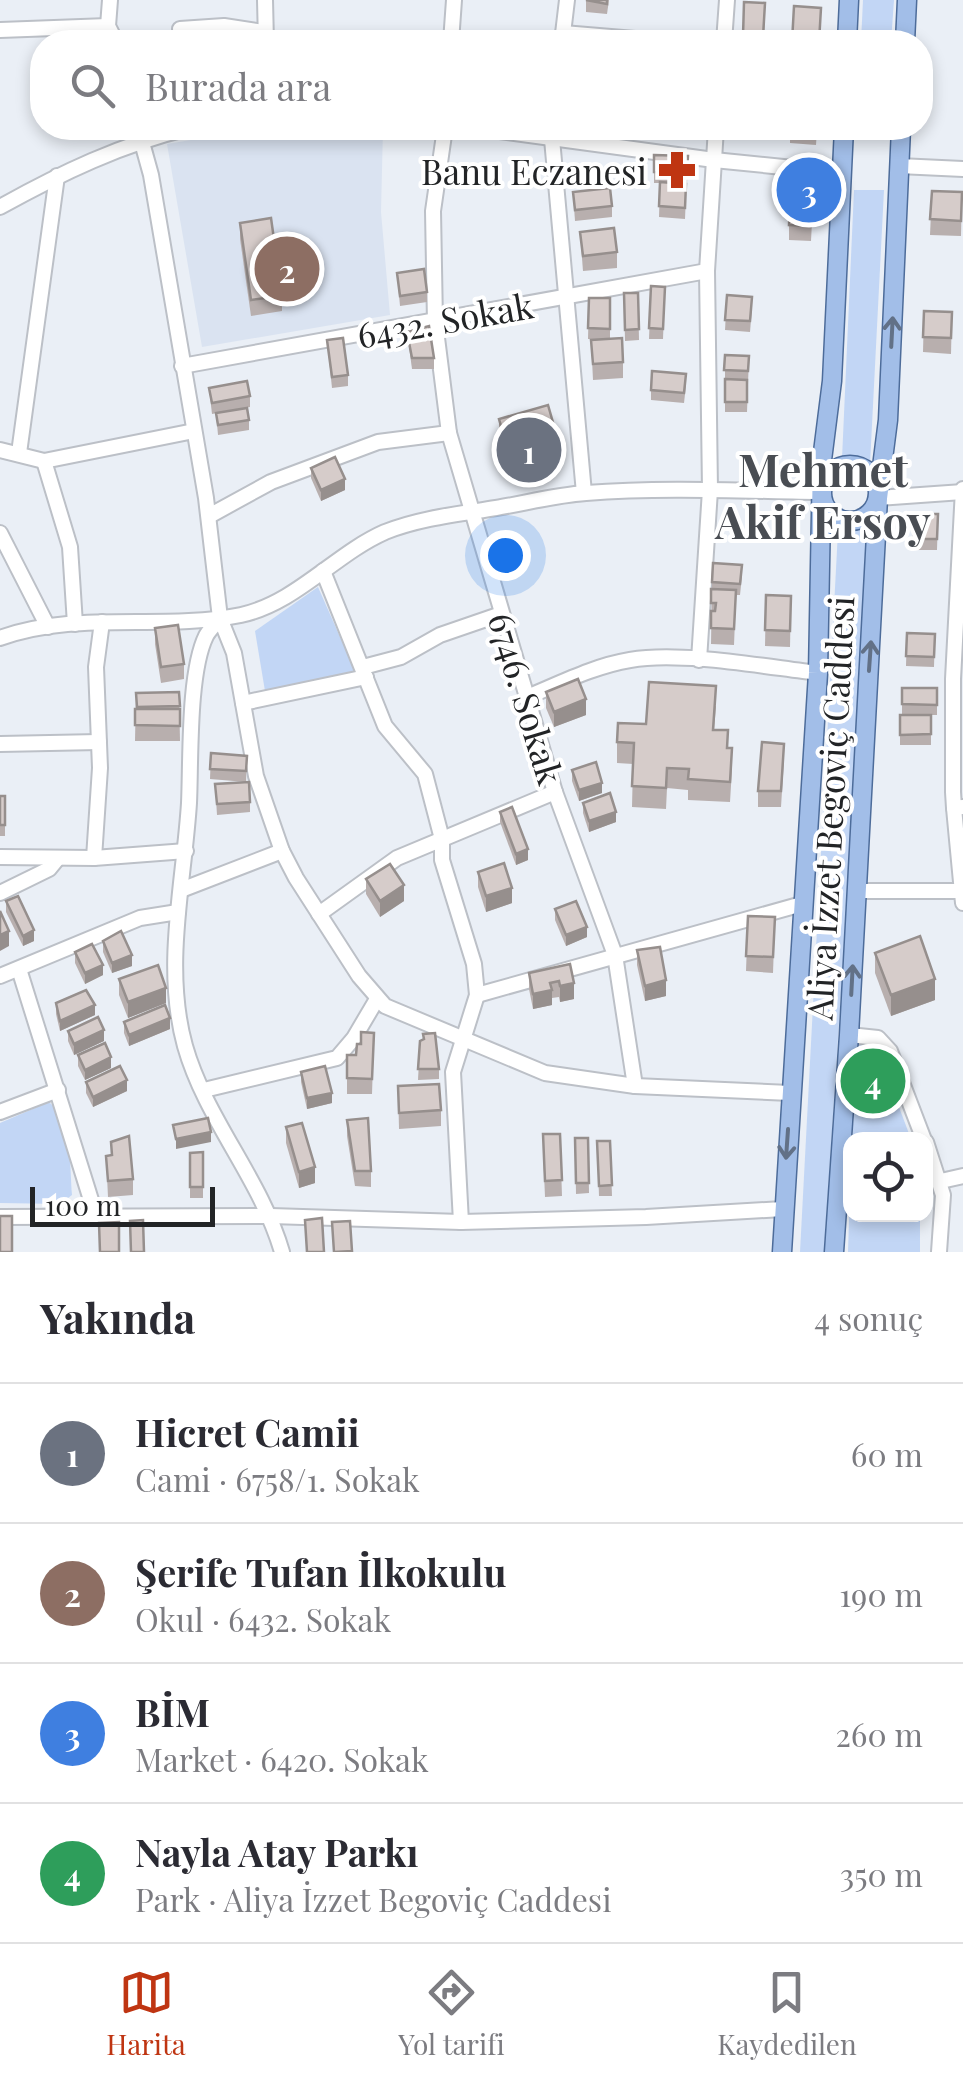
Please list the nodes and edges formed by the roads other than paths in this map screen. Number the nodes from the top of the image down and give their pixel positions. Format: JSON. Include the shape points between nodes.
{"nodes":[{"id":1,"x":110,"y":0,"type":"edge"},
{"id":2,"x":265,"y":0,"type":"edge"},
{"id":3,"x":454,"y":0,"type":"edge"},
{"id":4,"x":568,"y":0,"type":"edge"},
{"id":5,"x":727,"y":0,"type":"edge"},
{"id":6,"x":849,"y":0,"type":"edge"},
{"id":7,"x":907,"y":0,"type":"edge"},
{"id":8,"x":108,"y":26,"type":"junction"},
{"id":9,"x":180,"y":29,"type":"dead end"},
{"id":10,"x":0,"y":30,"type":"edge"},
{"id":11,"x":110,"y":30,"type":"edge"},
{"id":12,"x":238,"y":30,"type":"edge"},
{"id":13,"x":265,"y":30,"type":"edge"},
{"id":14,"x":452,"y":30,"type":"edge"},
{"id":15,"x":564,"y":30,"type":"edge"},
{"id":16,"x":725,"y":30,"type":"edge"},
{"id":17,"x":848,"y":30,"type":"edge"},
{"id":18,"x":906,"y":30,"type":"edge"},
{"id":19,"x":126,"y":140,"type":"edge"},
{"id":20,"x":142,"y":140,"type":"edge"},
{"id":21,"x":443,"y":140,"type":"edge"},
{"id":22,"x":551,"y":140,"type":"edge"},
{"id":23,"x":597,"y":140,"type":"edge"},
{"id":24,"x":715,"y":140,"type":"edge"},
{"id":25,"x":843,"y":140,"type":"edge"},
{"id":26,"x":900,"y":140,"type":"edge"},
{"id":27,"x":714,"y":160,"type":"junction"},
{"id":28,"x":899,"y":166,"type":"junction"},
{"id":29,"x":963,"y":168,"type":"edge"},
{"id":30,"x":842,"y":173,"type":"junction"},
{"id":31,"x":57,"y":176,"type":"junction"},
{"id":32,"x":0,"y":206,"type":"edge"},
{"id":33,"x":708,"y":271,"type":"junction"},
{"id":34,"x":564,"y":298,"type":"junction"},
{"id":35,"x":435,"y":322,"type":"junction"},
{"id":36,"x":182,"y":366,"type":"junction"},
{"id":37,"x":194,"y":431,"type":"junction"},
{"id":38,"x":449,"y":433,"type":"junction"},
{"id":39,"x":0,"y":450,"type":"edge"},
{"id":40,"x":18,"y":453,"type":"junction"},
{"id":41,"x":44,"y":461,"type":"junction"},
{"id":42,"x":710,"y":490,"type":"junction"},
{"id":43,"x":963,"y":491,"type":"edge"},
{"id":44,"x":584,"y":492,"type":"junction"},
{"id":45,"x":822,"y":492,"type":"junction"},
{"id":46,"x":878,"y":498,"type":"junction"},
{"id":47,"x":473,"y":512,"type":"junction"},
{"id":48,"x":208,"y":516,"type":"junction"},
{"id":49,"x":0,"y":533,"type":"edge"},
{"id":50,"x":323,"y":571,"type":"junction"},
{"id":51,"x":501,"y":614,"type":"junction"},
{"id":52,"x":220,"y":618,"type":"junction"},
{"id":53,"x":102,"y":622,"type":"junction"},
{"id":54,"x":75,"y":624,"type":"junction"},
{"id":55,"x":48,"y":627,"type":"junction"},
{"id":56,"x":0,"y":638,"type":"edge"},
{"id":57,"x":699,"y":660,"type":"junction"},
{"id":58,"x":365,"y":672,"type":"junction"},
{"id":59,"x":818,"y":673,"type":"junction"},
{"id":60,"x":958,"y":679,"type":"edge"},
{"id":61,"x":527,"y":697,"type":"junction"},
{"id":62,"x":244,"y":703,"type":"junction"},
{"id":63,"x":99,"y":742,"type":"junction"},
{"id":64,"x":0,"y":744,"type":"edge"},
{"id":65,"x":555,"y":792,"type":"junction"},
{"id":66,"x":958,"y":807,"type":"edge"},
{"id":67,"x":442,"y":839,"type":"junction"},
{"id":68,"x":186,"y":851,"type":"junction"},
{"id":69,"x":282,"y":851,"type":"junction"},
{"id":70,"x":0,"y":857,"type":"edge"},
{"id":71,"x":58,"y":858,"type":"junction"},
{"id":72,"x":94,"y":858,"type":"junction"},
{"id":73,"x":181,"y":890,"type":"junction"},
{"id":74,"x":856,"y":891,"type":"junction"},
{"id":75,"x":0,"y":894,"type":"edge"},
{"id":76,"x":962,"y":897,"type":"edge"},
{"id":77,"x":802,"y":904,"type":"junction"},
{"id":78,"x":178,"y":912,"type":"junction"},
{"id":79,"x":319,"y":914,"type":"junction"},
{"id":80,"x":614,"y":955,"type":"junction"},
{"id":81,"x":18,"y":969,"type":"junction"},
{"id":82,"x":0,"y":976,"type":"edge"},
{"id":83,"x":476,"y":995,"type":"junction"},
{"id":84,"x":377,"y":999,"type":"junction"},
{"id":85,"x":849,"y":1035,"type":"junction"},
{"id":86,"x":464,"y":1040,"type":"junction"},
{"id":87,"x":634,"y":1086,"type":"junction"},
{"id":88,"x":58,"y":1090,"type":"junction"},
{"id":89,"x":204,"y":1090,"type":"junction"},
{"id":90,"x":790,"y":1093,"type":"junction"},
{"id":91,"x":0,"y":1112,"type":"edge"},
{"id":92,"x":922,"y":1132,"type":"edge"},
{"id":93,"x":933,"y":1161,"type":"edge"},
{"id":94,"x":963,"y":1176,"type":"edge"},
{"id":95,"x":941,"y":1181,"type":"junction"},
{"id":96,"x":784,"y":1209,"type":"junction"},
{"id":97,"x":96,"y":1216,"type":"junction"},
{"id":98,"x":271,"y":1216,"type":"junction"},
{"id":99,"x":0,"y":1217,"type":"edge"},
{"id":100,"x":460,"y":1222,"type":"junction"},
{"id":101,"x":282,"y":1252,"type":"edge"},
{"id":102,"x":782,"y":1252,"type":"edge"},
{"id":103,"x":834,"y":1252,"type":"edge"},
{"id":104,"x":938,"y":1252,"type":"edge"}],
"edges":[{"from":1,"to":8,"type":"street"},
{"from":2,"to":13,"type":"street"},
{"from":3,"to":14,"type":"street"},
{"from":4,"to":15,"type":"street"},
{"from":5,"to":16,"type":"street"},
{"from":6,"to":17,"type":"main road"},
{"from":7,"to":18,"type":"main road"},
{"from":8,"to":10,"type":"street"},
{"from":8,"to":11,"type":"street"},
{"from":9,"to":12,"type":"street"},
{"from":19,"to":31,"type":"street"},
{"from":20,"to":36,"type":"street"},
{"from":21,"to":35,"type":"street","name":"6746. Sokak","via":[[433,211]]},
{"from":22,"to":34,"type":"street"},
{"from":23,"to":27,"type":"street"},
{"from":24,"to":27,"type":"street"},
{"from":25,"to":30,"type":"main road","name":"Aliya İzzet Begoviç Caddesi"},
{"from":26,"to":28,"type":"main road","name":"Aliya İzzet Begoviç Caddesi"},
{"from":27,"to":30,"type":"street"},
{"from":27,"to":33,"type":"street"},
{"from":28,"to":29,"type":"street"},
{"from":46,"to":28,"type":"main road","name":"Aliya İzzet Begoviç Caddesi","one_way":true,"via":[[888,420]]},
{"from":30,"to":45,"type":"main road","name":"Aliya İzzet Begoviç Caddesi"},
{"from":31,"to":32,"type":"street"},
{"from":31,"to":40,"type":"street"},
{"from":33,"to":34,"type":"street","name":"6432. Sokak"},
{"from":33,"to":42,"type":"street"},
{"from":34,"to":35,"type":"street","name":"6432. Sokak"},
{"from":34,"to":44,"type":"street"},
{"from":35,"to":36,"type":"street","name":"6432. Sokak"},
{"from":35,"to":38,"type":"street","name":"6746. Sokak"},
{"from":36,"to":37,"type":"street"},
{"from":37,"to":41,"type":"street"},
{"from":37,"to":48,"type":"street"},
{"from":38,"to":47,"type":"street","name":"6746. Sokak"},
{"from":38,"to":48,"type":"street","via":[[364,447],[272,482]]},
{"from":39,"to":40,"type":"street"},
{"from":40,"to":41,"type":"street"},
{"from":41,"to":54,"type":"street","via":[[70,546]]},
{"from":42,"to":44,"type":"street"},
{"from":42,"to":45,"type":"street"},
{"from":42,"to":57,"type":"street"},
{"from":43,"to":46,"type":"street"},
{"from":43,"to":60,"type":"street"},
{"from":44,"to":47,"type":"street"},
{"from":45,"to":46,"type":"main road","via":[[827,510],[842,520],[869,514]]},
{"from":45,"to":46,"type":"main road","via":[[828,475],[853,465],[875,480]]},
{"from":45,"to":59,"type":"main road","name":"Aliya İzzet Begoviç Caddesi"},
{"from":74,"to":46,"type":"main road","name":"Aliya İzzet Begoviç Caddesi","one_way":true},
{"from":47,"to":50,"type":"street","via":[[385,532]]},
{"from":47,"to":51,"type":"street","name":"6746. Sokak"},
{"from":48,"to":52,"type":"street"},
{"from":49,"to":55,"type":"street"},
{"from":50,"to":52,"type":"street","via":[[270,605]]},
{"from":50,"to":58,"type":"street"},
{"from":51,"to":58,"type":"street","via":[[440,634]]},
{"from":51,"to":61,"type":"street","name":"6746. Sokak"},
{"from":52,"to":53,"type":"street"},
{"from":52,"to":62,"type":"street"},
{"from":52,"to":68,"type":"street","via":[[206,636],[198,670]]},
{"from":53,"to":54,"type":"street"},
{"from":53,"to":63,"type":"street"},
{"from":54,"to":55,"type":"street"},
{"from":55,"to":56,"type":"street"},
{"from":57,"to":59,"type":"street"},
{"from":57,"to":61,"type":"street","via":[[602,666]]},
{"from":58,"to":62,"type":"street"},
{"from":58,"to":67,"type":"street","via":[[385,726],[425,774]]},
{"from":59,"to":77,"type":"main road","name":"Aliya İzzet Begoviç Caddesi"},
{"from":60,"to":66,"type":"street"},
{"from":61,"to":65,"type":"street","name":"6746. Sokak"},
{"from":62,"to":69,"type":"street","via":[[256,776]]},
{"from":63,"to":64,"type":"street"},
{"from":63,"to":72,"type":"street"},
{"from":65,"to":67,"type":"street"},
{"from":65,"to":80,"type":"street","name":"6746. Sokak"},
{"from":66,"to":76,"type":"street"},
{"from":67,"to":79,"type":"street","via":[[397,858]]},
{"from":67,"to":83,"type":"street"},
{"from":68,"to":72,"type":"street"},
{"from":68,"to":73,"type":"street"},
{"from":69,"to":73,"type":"street"},
{"from":69,"to":79,"type":"street"},
{"from":70,"to":71,"type":"street"},
{"from":71,"to":72,"type":"street"},
{"from":71,"to":75,"type":"street"},
{"from":73,"to":78,"type":"street"},
{"from":74,"to":76,"type":"street"},
{"from":85,"to":74,"type":"main road","name":"Aliya İzzet Begoviç Caddesi","one_way":true},
{"from":77,"to":80,"type":"street"},
{"from":77,"to":90,"type":"main road","name":"Aliya İzzet Begoviç Caddesi"},
{"from":78,"to":81,"type":"street","via":[[140,918]]},
{"from":78,"to":89,"type":"street","via":[[181,1024]]},
{"from":79,"to":84,"type":"street"},
{"from":80,"to":83,"type":"street"},
{"from":80,"to":87,"type":"street","name":"6746. Sokak"},
{"from":81,"to":82,"type":"street"},
{"from":81,"to":88,"type":"street"},
{"from":83,"to":86,"type":"street"},
{"from":84,"to":86,"type":"street"},
{"from":84,"to":89,"type":"street","via":[[337,1058]]},
{"from":85,"to":92,"type":"street","via":[[878,1038],[890,1051]]},
{"from":85,"to":103,"type":"main road","name":"Aliya İzzet Begoviç Caddesi"},
{"from":86,"to":87,"type":"street","via":[[546,1073]]},
{"from":86,"to":100,"type":"street","via":[[453,1072]]},
{"from":87,"to":90,"type":"street"},
{"from":88,"to":91,"type":"street"},
{"from":88,"to":97,"type":"street"},
{"from":89,"to":98,"type":"street"},
{"from":90,"to":96,"type":"main road","name":"Aliya İzzet Begoviç Caddesi","one_way":true},
{"from":93,"to":95,"type":"street"},
{"from":94,"to":95,"type":"street"},
{"from":95,"to":104,"type":"street"},
{"from":96,"to":100,"type":"street"},
{"from":96,"to":102,"type":"main road","name":"Aliya İzzet Begoviç Caddesi"},
{"from":97,"to":98,"type":"street"},
{"from":97,"to":99,"type":"street"},
{"from":98,"to":100,"type":"street"},
{"from":98,"to":101,"type":"street"}]}
